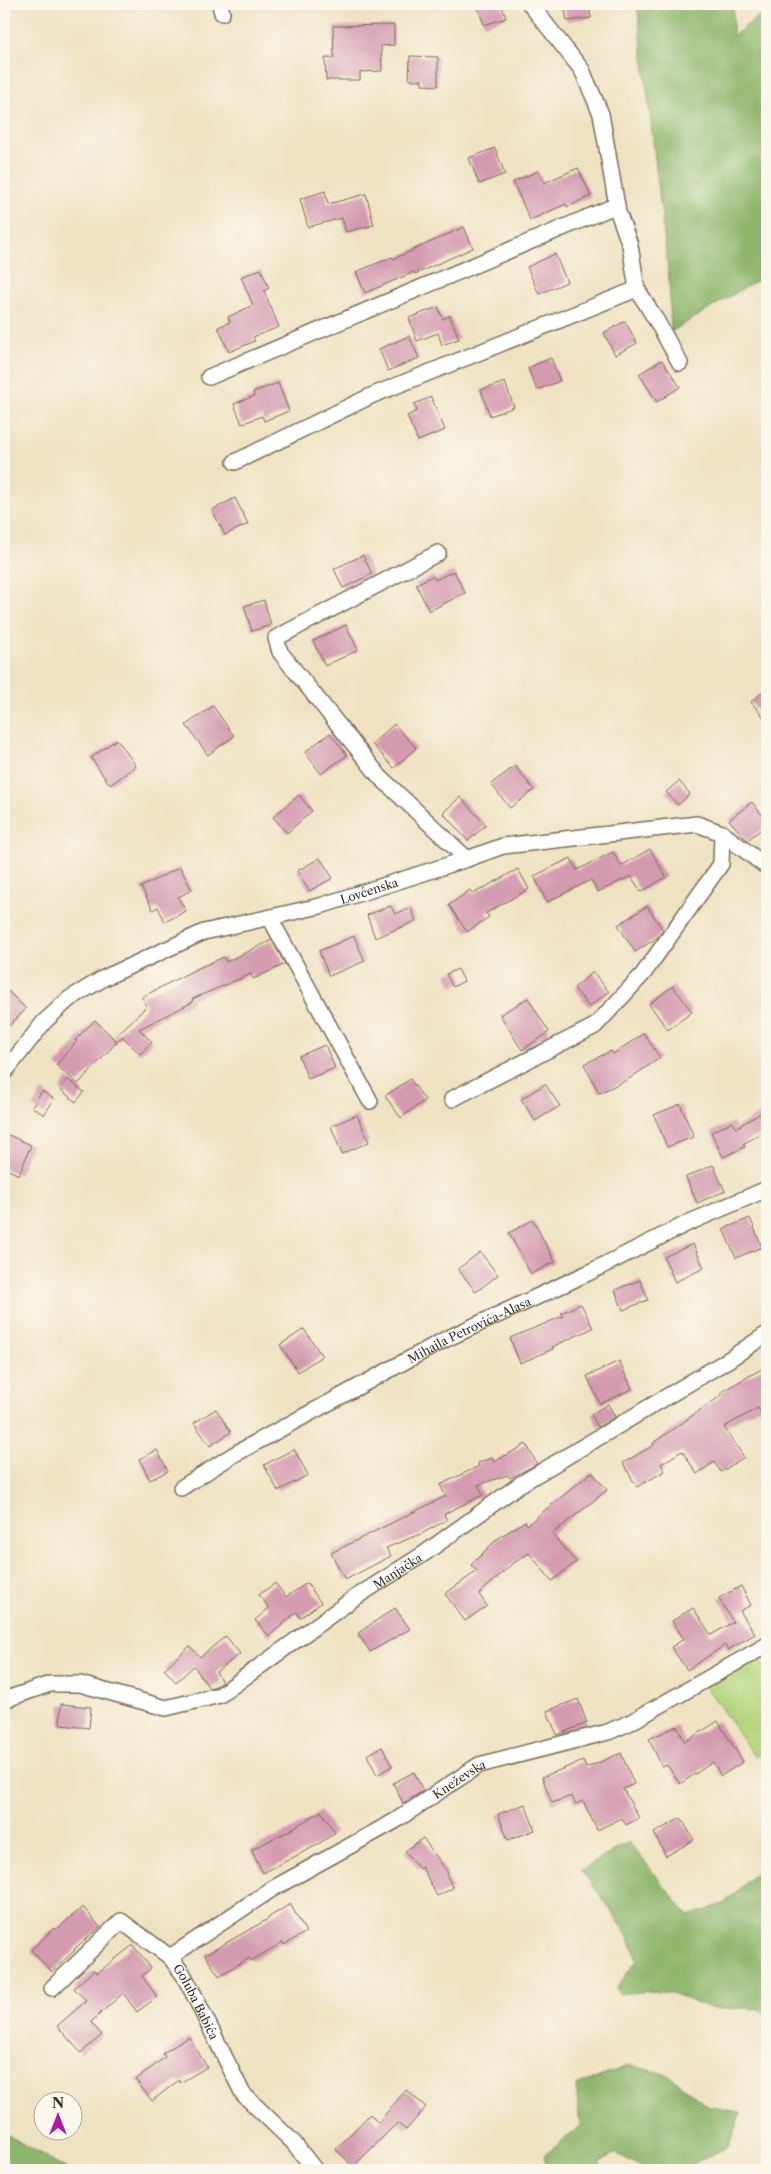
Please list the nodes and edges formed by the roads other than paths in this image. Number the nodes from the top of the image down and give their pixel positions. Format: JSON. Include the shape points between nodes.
{"nodes":[{"id":1,"x":530,"y":4,"type":"edge"},
{"id":2,"x":617,"y":205,"type":"junction"},
{"id":3,"x":637,"y":289,"type":"junction"},
{"id":4,"x":680,"y":363,"type":"dead end"},
{"id":5,"x":209,"y":377,"type":"dead end"},
{"id":6,"x":235,"y":462,"type":"dead end"},
{"id":7,"x":438,"y":554,"type":"dead end"},
{"id":8,"x":722,"y":833,"type":"junction"},
{"id":9,"x":467,"y":859,"type":"junction"},
{"id":10,"x":767,"y":866,"type":"edge"},
{"id":11,"x":270,"y":918,"type":"junction"},
{"id":12,"x":4,"y":1073,"type":"edge"},
{"id":13,"x":452,"y":1099,"type":"dead end"},
{"id":14,"x":370,"y":1101,"type":"dead end"},
{"id":15,"x":767,"y":1189,"type":"edge"},
{"id":16,"x":767,"y":1334,"type":"edge"},
{"id":17,"x":181,"y":1488,"type":"dead end"},
{"id":18,"x":767,"y":1645,"type":"edge"},
{"id":19,"x":4,"y":1700,"type":"edge"},
{"id":20,"x":170,"y":1957,"type":"junction"},
{"id":21,"x":52,"y":1988,"type":"dead end"},
{"id":22,"x":314,"y":2170,"type":"edge"}],
"edges":[{"from":1,"to":2,"type":"street","via":[[582,70],[601,114]]},
{"from":2,"to":3,"type":"street","via":[[630,245]]},
{"from":2,"to":5,"type":"street"},
{"from":3,"to":4,"type":"street"},
{"from":3,"to":6,"type":"street","via":[[373,395]]},
{"from":7,"to":9,"type":"street","via":[[276,638],[280,652],[380,777]]},
{"from":8,"to":9,"type":"street","name":"Lovćenska","via":[[697,824],[678,824],[503,846]]},
{"from":8,"to":10,"type":"street","name":"Lovćenska"},
{"from":8,"to":13,"type":"street","via":[[721,864],[643,974],[595,1026]]},
{"from":9,"to":11,"type":"street","name":"Lovćenska","via":[[320,906]]},
{"from":11,"to":12,"type":"street","name":"Lovćenska","via":[[204,932],[104,978],[69,999],[44,1022]]},
{"from":11,"to":14,"type":"street"},
{"from":15,"to":17,"type":"street","name":"Mihaila Petrovića-Alasa","via":[[688,1223],[446,1339],[233,1455]]},
{"from":16,"to":19,"type":"street","name":"Manjačka","via":[[672,1395],[519,1485],[220,1695],[166,1708],[80,1684],[50,1684]]},
{"from":18,"to":20,"type":"street","name":"Kneževska","via":[[608,1732],[478,1765],[395,1821],[272,1889]]},
{"from":20,"to":21,"type":"street","name":"Goluba Babića","via":[[121,1921]]},
{"from":20,"to":22,"type":"street","name":"Goluba Babića","via":[[183,1974],[243,2094],[294,2142]]}]}
